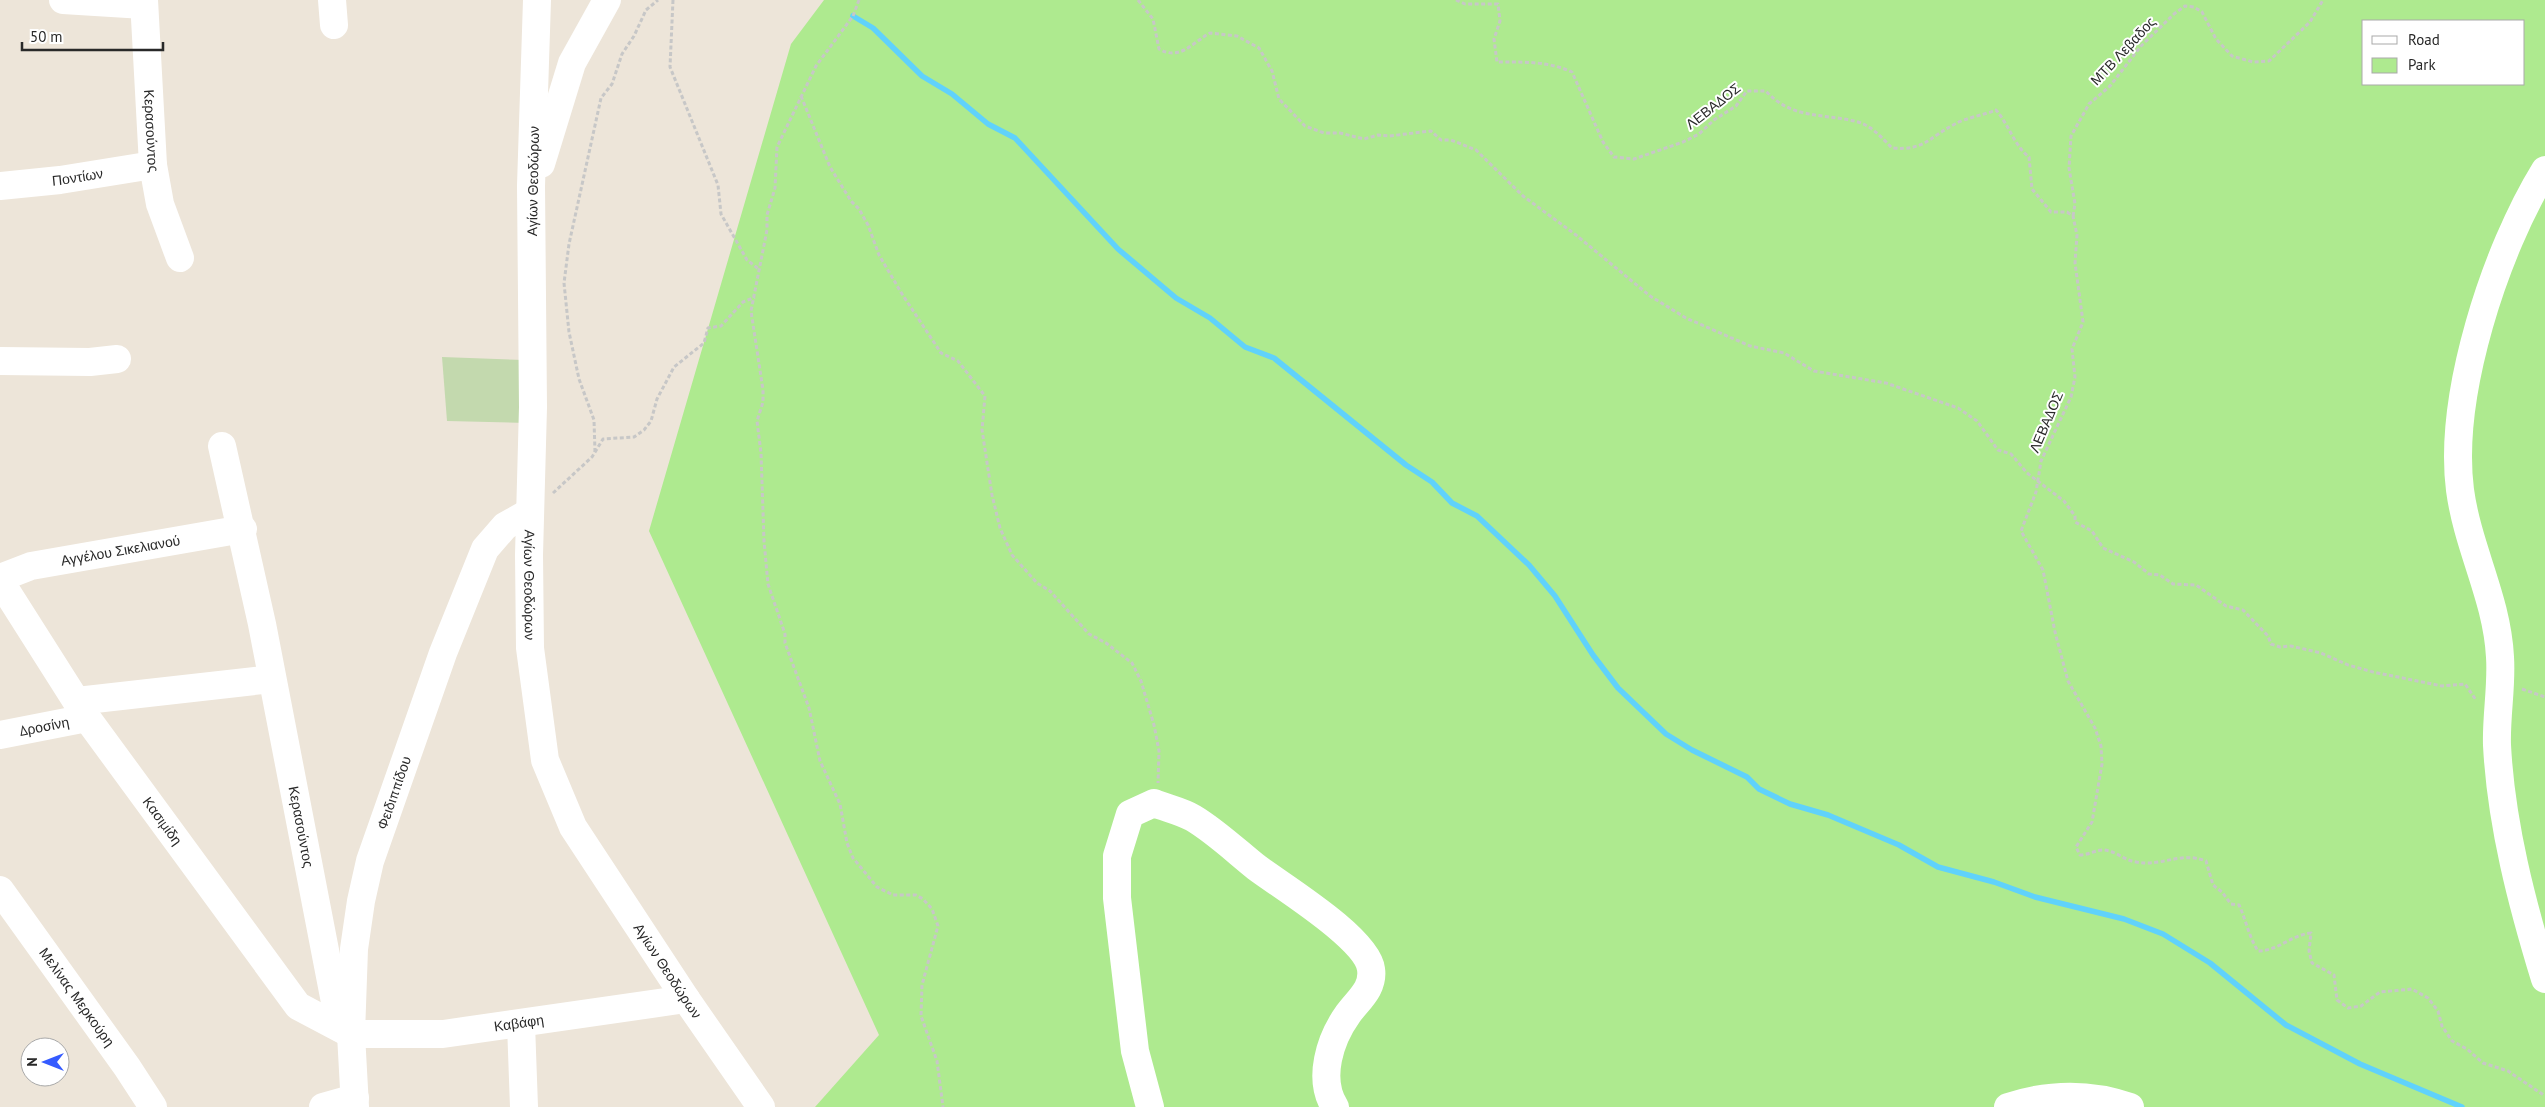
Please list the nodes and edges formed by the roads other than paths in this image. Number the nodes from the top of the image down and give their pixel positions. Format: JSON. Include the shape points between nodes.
{"nodes":[{"id":1,"x":63,"y":0,"type":"edge"},
{"id":2,"x":537,"y":0,"type":"edge"},
{"id":3,"x":607,"y":0,"type":"edge"},
{"id":4,"x":144,"y":3,"type":"edge"},
{"id":5,"x":153,"y":165,"type":"junction"},
{"id":6,"x":2545,"y":170,"type":"edge"},
{"id":7,"x":0,"y":186,"type":"edge"},
{"id":8,"x":531,"y":186,"type":"junction"},
{"id":9,"x":180,"y":258,"type":"dead end"},
{"id":10,"x":117,"y":358,"type":"dead end"},
{"id":11,"x":0,"y":361,"type":"edge"},
{"id":12,"x":222,"y":446,"type":"dead end"},
{"id":13,"x":530,"y":508,"type":"junction"},
{"id":14,"x":242,"y":529,"type":"junction"},
{"id":15,"x":0,"y":579,"type":"edge"},
{"id":16,"x":272,"y":679,"type":"junction"},
{"id":17,"x":82,"y":709,"type":"junction"},
{"id":18,"x":0,"y":736,"type":"edge"},
{"id":19,"x":0,"y":890,"type":"edge"},
{"id":20,"x":2545,"y":979,"type":"edge"},
{"id":21,"x":686,"y":999,"type":"junction"},
{"id":22,"x":521,"y":1024,"type":"junction"},
{"id":23,"x":345,"y":1031,"type":"junction"},
{"id":24,"x":355,"y":1103,"type":"edge"},
{"id":25,"x":153,"y":1107,"type":"edge"},
{"id":26,"x":323,"y":1107,"type":"edge"},
{"id":27,"x":524,"y":1107,"type":"edge"},
{"id":28,"x":761,"y":1107,"type":"edge"},
{"id":29,"x":1150,"y":1107,"type":"edge"},
{"id":30,"x":1335,"y":1107,"type":"edge"},
{"id":31,"x":2008,"y":1107,"type":"edge"},
{"id":32,"x":2130,"y":1107,"type":"edge"}],
"edges":[{"from":1,"to":4,"type":"street"},
{"from":2,"to":8,"type":"street","name":"Αγίων Θεοδώρων"},
{"from":3,"to":8,"type":"street","via":[[572,62],[546,152]]},
{"from":4,"to":5,"type":"street","name":"Κερασούντος"},
{"from":5,"to":7,"type":"street","name":"Ποντίων"},
{"from":5,"to":9,"type":"street","name":"Κερασούντος","via":[[160,204]]},
{"from":6,"to":20,"type":"street","via":[[2500,260],[2473,348],[2458,438],[2460,490],[2471,544],[2494,610],[2500,657],[2498,745],[2506,826]]},
{"from":8,"to":13,"type":"street","name":"Αγίων Θεοδώρων","via":[[533,407]]},
{"from":10,"to":11,"type":"street","via":[[90,362]]},
{"from":12,"to":14,"type":"street","name":"Κερασούντος"},
{"from":13,"to":21,"type":"street","name":"Αγίων Θεοδώρων","via":[[530,648],[545,760],[573,827]]},
{"from":13,"to":23,"type":"street","name":"Φειδιππίδου","via":[[505,526],[485,549],[443,653],[370,861],[361,901]]},
{"from":14,"to":15,"type":"street","name":"Αγγέλου Σικελιανού","via":[[31,566]]},
{"from":14,"to":16,"type":"street","name":"Κερασούντος"},
{"from":15,"to":17,"type":"street","name":"Κασιμίδη"},
{"from":16,"to":17,"type":"street","name":"Δροσίνη"},
{"from":16,"to":23,"type":"street","name":"Κερασούντος"},
{"from":17,"to":18,"type":"street","name":"Δροσίνη"},
{"from":17,"to":23,"type":"street","name":"Κασιμίδη","via":[[286,993],[298,1006]]},
{"from":19,"to":25,"type":"street","name":"Μελίνας Μερκούρη","via":[[128,1067]]},
{"from":21,"to":22,"type":"street","name":"Καβάφη"},
{"from":21,"to":28,"type":"street","name":"Αγίων Θεοδώρων"},
{"from":22,"to":23,"type":"street","name":"Καβάφη","via":[[443,1034]]},
{"from":22,"to":27,"type":"street"},
{"from":23,"to":24,"type":"street","name":"Φειδιππίδου"},
{"from":24,"to":26,"type":"street"},
{"from":29,"to":30,"type":"street","via":[[1135,1051],[1125,975],[1117,898],[1117,856],[1130,814],[1154,803],[1192,818],[1320,912],[1364,952],[1371,968],[1371,983],[1347,1015],[1329,1049],[1326,1078]]},
{"from":31,"to":32,"type":"street","via":[[2068,1095]]}]}
